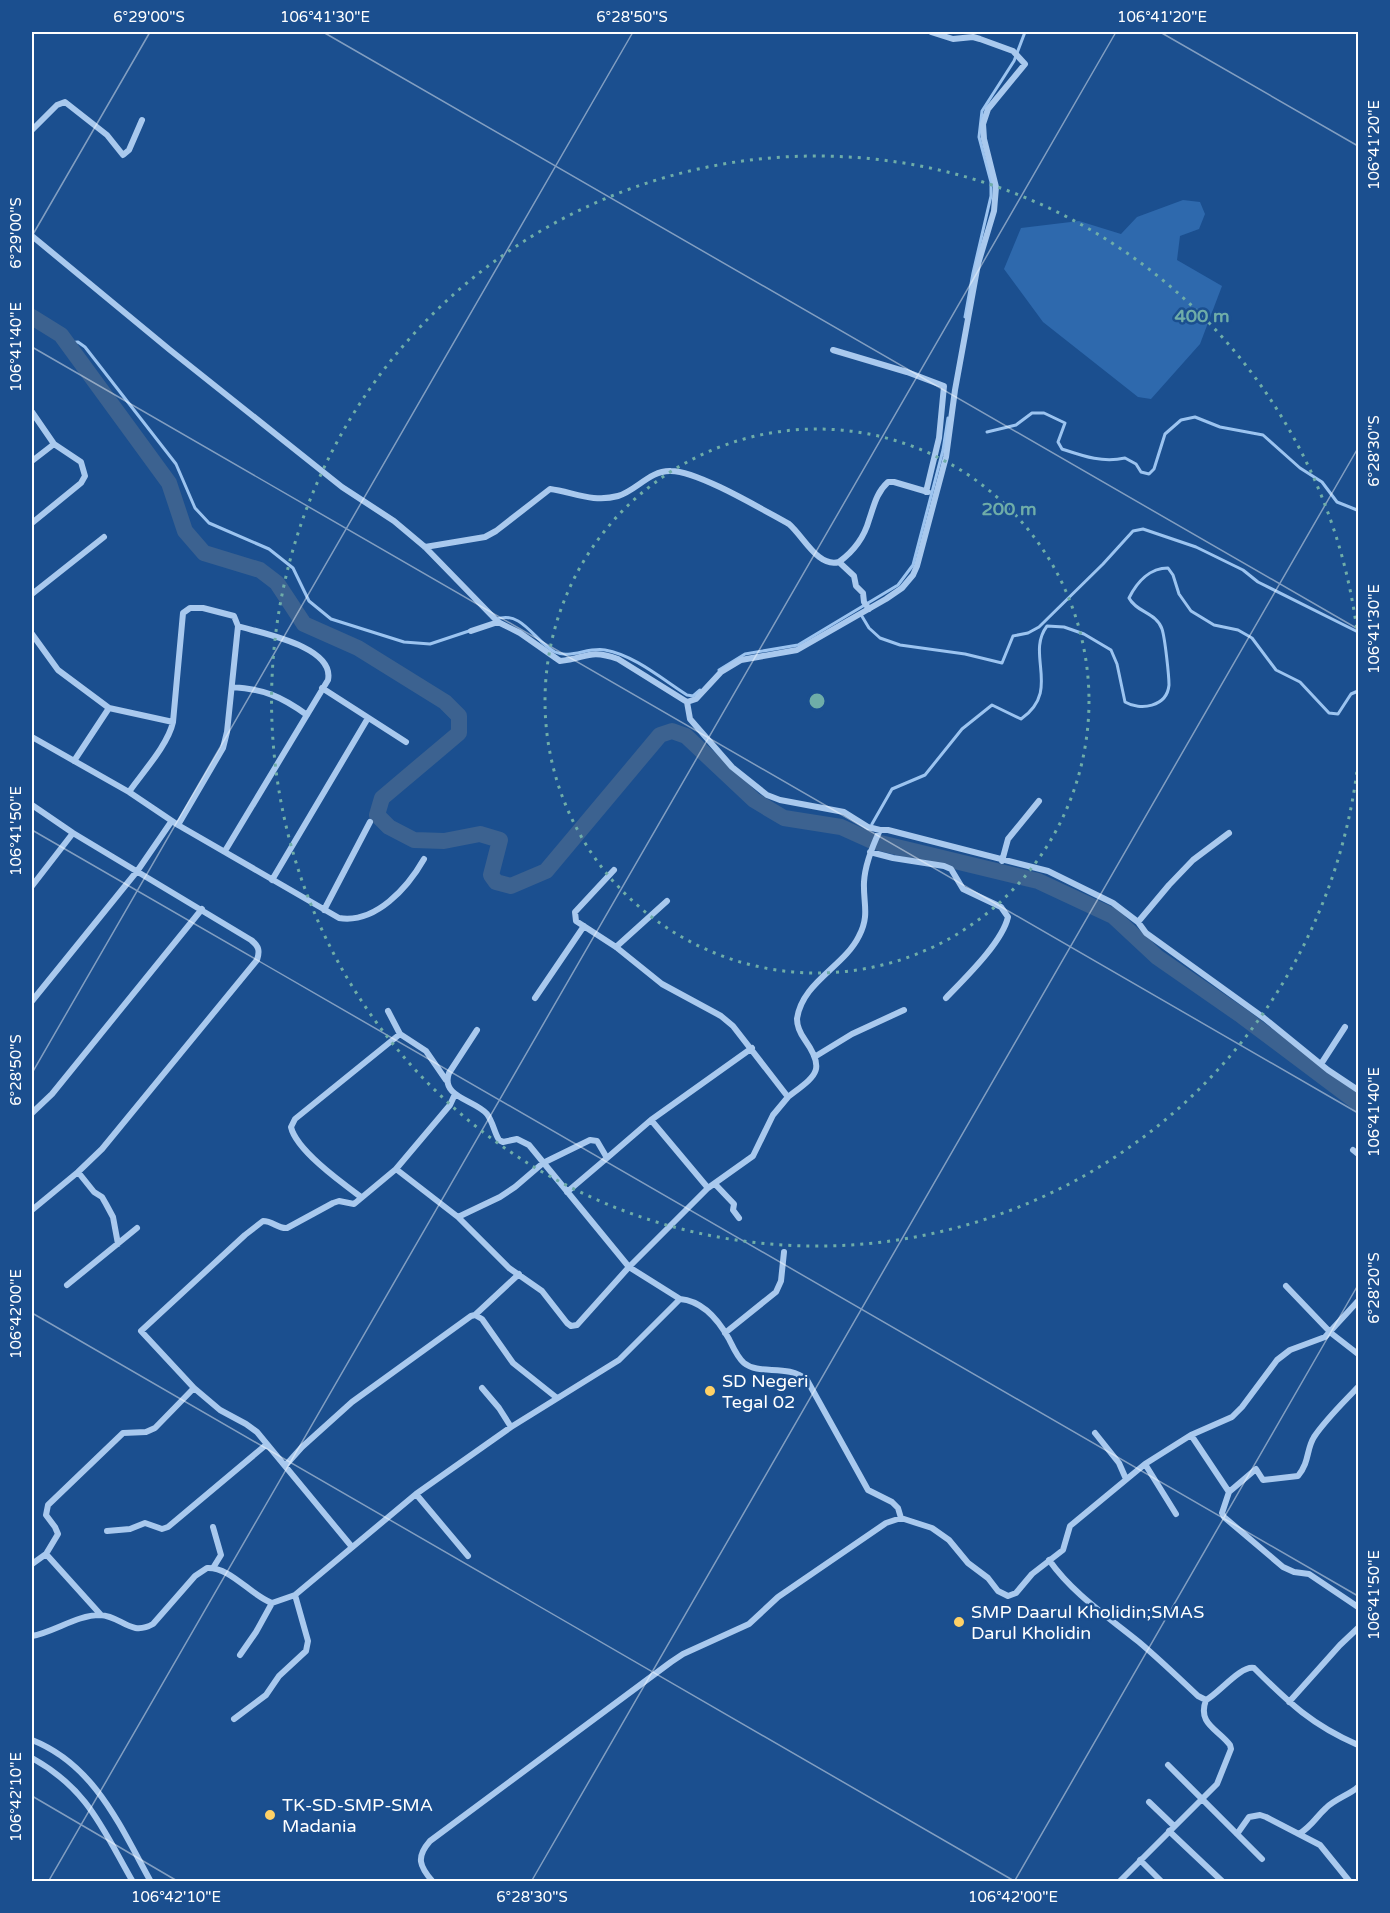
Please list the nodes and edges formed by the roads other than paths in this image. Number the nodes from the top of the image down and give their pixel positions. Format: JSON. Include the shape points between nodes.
{"nodes":[{"id":1,"x":931,"y":32,"type":"edge"},
{"id":2,"x":142,"y":120,"type":"dead end"},
{"id":3,"x":32,"y":129,"type":"edge"},
{"id":4,"x":32,"y":236,"type":"edge"},
{"id":5,"x":833,"y":350,"type":"dead end"},
{"id":6,"x":32,"y":412,"type":"edge"},
{"id":7,"x":54,"y":444,"type":"junction"},
{"id":8,"x":32,"y":461,"type":"edge"},
{"id":9,"x":926,"y":492,"type":"junction"},
{"id":10,"x":936,"y":495,"type":"junction"},
{"id":11,"x":32,"y":523,"type":"edge"},
{"id":12,"x":104,"y":537,"type":"dead end"},
{"id":13,"x":425,"y":547,"type":"junction"},
{"id":14,"x":839,"y":562,"type":"junction"},
{"id":15,"x":32,"y":594,"type":"edge"},
{"id":16,"x":869,"y":609,"type":"junction"},
{"id":17,"x":496,"y":620,"type":"junction"},
{"id":18,"x":238,"y":626,"type":"junction"},
{"id":19,"x":471,"y":631,"type":"dead end"},
{"id":20,"x":32,"y":634,"type":"edge"},
{"id":21,"x":232,"y":687,"type":"junction"},
{"id":22,"x":322,"y":688,"type":"junction"},
{"id":23,"x":687,"y":702,"type":"junction"},
{"id":24,"x":109,"y":708,"type":"junction"},
{"id":25,"x":307,"y":715,"type":"junction"},
{"id":26,"x":368,"y":718,"type":"junction"},
{"id":27,"x":172,"y":722,"type":"junction"},
{"id":28,"x":32,"y":737,"type":"edge"},
{"id":29,"x":406,"y":742,"type":"dead end"},
{"id":30,"x":74,"y":762,"type":"junction"},
{"id":31,"x":129,"y":792,"type":"junction"},
{"id":32,"x":1039,"y":801,"type":"dead end"},
{"id":33,"x":32,"y":805,"type":"edge"},
{"id":34,"x":370,"y":822,"type":"dead end"},
{"id":35,"x":175,"y":824,"type":"junction"},
{"id":36,"x":880,"y":830,"type":"junction"},
{"id":37,"x":74,"y":833,"type":"junction"},
{"id":38,"x":1229,"y":833,"type":"dead end"},
{"id":39,"x":225,"y":851,"type":"junction"},
{"id":40,"x":870,"y":852,"type":"junction"},
{"id":41,"x":424,"y":859,"type":"dead end"},
{"id":42,"x":1002,"y":861,"type":"junction"},
{"id":43,"x":138,"y":870,"type":"junction"},
{"id":44,"x":614,"y":870,"type":"dead end"},
{"id":45,"x":272,"y":880,"type":"junction"},
{"id":46,"x":32,"y":886,"type":"edge"},
{"id":47,"x":667,"y":901,"type":"dead end"},
{"id":48,"x":202,"y":909,"type":"junction"},
{"id":49,"x":324,"y":910,"type":"junction"},
{"id":50,"x":1138,"y":922,"type":"junction"},
{"id":51,"x":584,"y":926,"type":"junction"},
{"id":52,"x":616,"y":947,"type":"junction"},
{"id":53,"x":535,"y":998,"type":"dead end"},
{"id":54,"x":946,"y":998,"type":"dead end"},
{"id":55,"x":32,"y":1001,"type":"edge"},
{"id":56,"x":904,"y":1010,"type":"dead end"},
{"id":57,"x":388,"y":1011,"type":"dead end"},
{"id":58,"x":1346,"y":1027,"type":"dead end"},
{"id":59,"x":477,"y":1030,"type":"dead end"},
{"id":60,"x":400,"y":1034,"type":"junction"},
{"id":61,"x":752,"y":1048,"type":"junction"},
{"id":62,"x":816,"y":1056,"type":"junction"},
{"id":63,"x":1321,"y":1064,"type":"junction"},
{"id":64,"x":446,"y":1080,"type":"junction"},
{"id":65,"x":1359,"y":1090,"type":"edge"},
{"id":66,"x":455,"y":1094,"type":"junction"},
{"id":67,"x":788,"y":1097,"type":"junction"},
{"id":68,"x":32,"y":1113,"type":"edge"},
{"id":69,"x":651,"y":1120,"type":"junction"},
{"id":70,"x":608,"y":1158,"type":"junction"},
{"id":71,"x":543,"y":1163,"type":"junction"},
{"id":72,"x":396,"y":1169,"type":"junction"},
{"id":73,"x":78,"y":1172,"type":"junction"},
{"id":74,"x":712,"y":1186,"type":"junction"},
{"id":75,"x":567,"y":1192,"type":"junction"},
{"id":76,"x":361,"y":1197,"type":"junction"},
{"id":77,"x":32,"y":1210,"type":"edge"},
{"id":78,"x":458,"y":1217,"type":"junction"},
{"id":79,"x":739,"y":1218,"type":"dead end"},
{"id":80,"x":136,"y":1228,"type":"dead end"},
{"id":81,"x":118,"y":1244,"type":"junction"},
{"id":82,"x":784,"y":1252,"type":"dead end"},
{"id":83,"x":629,"y":1267,"type":"junction"},
{"id":84,"x":519,"y":1274,"type":"junction"},
{"id":85,"x":67,"y":1285,"type":"dead end"},
{"id":86,"x":1286,"y":1286,"type":"dead end"},
{"id":87,"x":680,"y":1299,"type":"junction"},
{"id":88,"x":1359,"y":1301,"type":"edge"},
{"id":89,"x":475,"y":1315,"type":"junction"},
{"id":90,"x":725,"y":1333,"type":"junction"},
{"id":91,"x":1331,"y":1333,"type":"junction"},
{"id":92,"x":1359,"y":1354,"type":"edge"},
{"id":93,"x":194,"y":1388,"type":"junction"},
{"id":94,"x":482,"y":1388,"type":"dead end"},
{"id":95,"x":1359,"y":1388,"type":"edge"},
{"id":96,"x":556,"y":1398,"type":"junction"},
{"id":97,"x":511,"y":1427,"type":"junction"},
{"id":98,"x":1095,"y":1433,"type":"dead end"},
{"id":99,"x":1191,"y":1435,"type":"junction"},
{"id":100,"x":267,"y":1444,"type":"junction"},
{"id":101,"x":1144,"y":1464,"type":"junction"},
{"id":102,"x":285,"y":1466,"type":"junction"},
{"id":103,"x":1126,"y":1479,"type":"junction"},
{"id":104,"x":1229,"y":1492,"type":"junction"},
{"id":105,"x":416,"y":1494,"type":"junction"},
{"id":106,"x":1176,"y":1514,"type":"dead end"},
{"id":107,"x":901,"y":1518,"type":"junction"},
{"id":108,"x":213,"y":1527,"type":"dead end"},
{"id":109,"x":107,"y":1531,"type":"dead end"},
{"id":110,"x":352,"y":1547,"type":"junction"},
{"id":111,"x":46,"y":1554,"type":"junction"},
{"id":112,"x":468,"y":1556,"type":"dead end"},
{"id":113,"x":1049,"y":1560,"type":"junction"},
{"id":114,"x":32,"y":1564,"type":"edge"},
{"id":115,"x":213,"y":1568,"type":"junction"},
{"id":116,"x":295,"y":1595,"type":"junction"},
{"id":117,"x":272,"y":1603,"type":"junction"},
{"id":118,"x":1359,"y":1607,"type":"edge"},
{"id":119,"x":101,"y":1615,"type":"junction"},
{"id":120,"x":1359,"y":1628,"type":"edge"},
{"id":121,"x":32,"y":1636,"type":"edge"},
{"id":122,"x":240,"y":1654,"type":"dead end"},
{"id":123,"x":1206,"y":1700,"type":"junction"},
{"id":124,"x":1289,"y":1702,"type":"junction"},
{"id":125,"x":234,"y":1719,"type":"dead end"},
{"id":126,"x":32,"y":1740,"type":"edge"},
{"id":127,"x":1359,"y":1744,"type":"edge"},
{"id":128,"x":32,"y":1758,"type":"edge"},
{"id":129,"x":1168,"y":1765,"type":"dead end"},
{"id":130,"x":1359,"y":1787,"type":"edge"},
{"id":131,"x":1202,"y":1798,"type":"junction"},
{"id":132,"x":1149,"y":1802,"type":"dead end"},
{"id":133,"x":1171,"y":1828,"type":"junction"},
{"id":134,"x":1237,"y":1834,"type":"junction"},
{"id":135,"x":1299,"y":1834,"type":"junction"},
{"id":136,"x":1262,"y":1859,"type":"dead end"},
{"id":137,"x":1140,"y":1860,"type":"junction"},
{"id":138,"x":133,"y":1881,"type":"edge"},
{"id":139,"x":151,"y":1881,"type":"edge"},
{"id":140,"x":433,"y":1881,"type":"edge"},
{"id":141,"x":1119,"y":1881,"type":"edge"},
{"id":142,"x":1162,"y":1881,"type":"edge"},
{"id":143,"x":1223,"y":1881,"type":"edge"},
{"id":144,"x":1350,"y":1881,"type":"edge"}],
"edges":[{"from":1,"to":10,"type":"street","via":[[953,39],[972,37],[1012,51],[1025,64],[988,109],[983,124],[996,187],[994,211],[978,264],[946,457]]},
{"from":2,"to":3,"type":"street","via":[[123,155],[104,132],[65,102]]},
{"from":4,"to":13,"type":"street","via":[[342,487]]},
{"from":5,"to":9,"type":"street","via":[[944,386],[939,438]]},
{"from":6,"to":7,"type":"street"},
{"from":7,"to":8,"type":"street"},
{"from":7,"to":11,"type":"street","via":[[81,462],[85,476]]},
{"from":9,"to":10,"type":"street"},
{"from":9,"to":14,"type":"street","via":[[888,482],[875,500],[859,542]]},
{"from":10,"to":16,"type":"street","via":[[913,575],[902,588]]},
{"from":12,"to":15,"type":"street"},
{"from":13,"to":14,"type":"street","via":[[485,537],[550,489],[581,498],[603,499],[619,496],[651,477],[672,471],[712,484],[789,524],[818,558]]},
{"from":13,"to":17,"type":"street"},
{"from":14,"to":16,"type":"street","via":[[854,576]]},
{"from":16,"to":23,"type":"street","via":[[797,650],[741,660],[721,672],[696,699]]},
{"from":17,"to":19,"type":"street"},
{"from":17,"to":23,"type":"street","via":[[560,661],[589,653],[605,654]]},
{"from":18,"to":21,"type":"street"},
{"from":18,"to":22,"type":"street","via":[[292,641],[315,656],[329,669]]},
{"from":18,"to":27,"type":"street","via":[[228,613],[190,608],[183,613]]},
{"from":20,"to":24,"type":"street","via":[[58,670]]},
{"from":21,"to":25,"type":"street","via":[[270,692]]},
{"from":21,"to":35,"type":"street","via":[[223,748]]},
{"from":22,"to":25,"type":"street"},
{"from":22,"to":26,"type":"street"},
{"from":23,"to":36,"type":"street","via":[[690,719],[732,767],[767,795],[844,812]]},
{"from":24,"to":27,"type":"street"},
{"from":24,"to":30,"type":"street"},
{"from":25,"to":39,"type":"street"},
{"from":26,"to":29,"type":"street"},
{"from":26,"to":45,"type":"street"},
{"from":27,"to":31,"type":"street","via":[[160,748]]},
{"from":28,"to":30,"type":"street"},
{"from":30,"to":31,"type":"street"},
{"from":31,"to":35,"type":"street"},
{"from":32,"to":42,"type":"street","via":[[1008,839]]},
{"from":33,"to":37,"type":"street"},
{"from":34,"to":49,"type":"street"},
{"from":35,"to":39,"type":"street"},
{"from":35,"to":43,"type":"street"},
{"from":36,"to":40,"type":"street"},
{"from":36,"to":42,"type":"street"},
{"from":37,"to":43,"type":"street"},
{"from":37,"to":46,"type":"street"},
{"from":38,"to":50,"type":"street","via":[[1193,860]]},
{"from":39,"to":45,"type":"street"},
{"from":40,"to":54,"type":"street","via":[[951,869],[963,889],[1001,907],[1008,917],[1002,932],[973,971]]},
{"from":40,"to":62,"type":"street","via":[[864,882],[867,911],[859,937],[812,988],[800,1009],[798,1027]]},
{"from":41,"to":49,"type":"street","via":[[395,898],[364,915],[350,920]]},
{"from":42,"to":50,"type":"street","via":[[1039,868],[1064,879],[1113,903]]},
{"from":43,"to":48,"type":"street"},
{"from":43,"to":55,"type":"street"},
{"from":44,"to":51,"type":"street","via":[[575,912],[575,918]]},
{"from":45,"to":49,"type":"street"},
{"from":47,"to":52,"type":"street"},
{"from":48,"to":68,"type":"street","via":[[52,1094]]},
{"from":48,"to":73,"type":"street","via":[[256,944],[257,960],[107,1143]]},
{"from":50,"to":63,"type":"street","via":[[1146,933]]},
{"from":51,"to":52,"type":"street"},
{"from":51,"to":53,"type":"street"},
{"from":52,"to":61,"type":"street","via":[[662,984],[721,1016]]},
{"from":56,"to":62,"type":"street"},
{"from":57,"to":60,"type":"street"},
{"from":58,"to":63,"type":"street"},
{"from":59,"to":64,"type":"street"},
{"from":60,"to":64,"type":"street","via":[[426,1051]]},
{"from":60,"to":76,"type":"street","via":[[295,1119],[291,1127],[326,1171]]},
{"from":61,"to":67,"type":"street"},
{"from":61,"to":69,"type":"street"},
{"from":62,"to":67,"type":"street","via":[[815,1073]]},
{"from":63,"to":65,"type":"street"},
{"from":64,"to":66,"type":"street"},
{"from":66,"to":71,"type":"street","via":[[486,1114],[499,1140],[522,1141]]},
{"from":66,"to":72,"type":"street","via":[[450,1106]]},
{"from":67,"to":74,"type":"street","via":[[773,1115],[753,1156]]},
{"from":69,"to":70,"type":"street"},
{"from":69,"to":74,"type":"street"},
{"from":70,"to":71,"type":"street","via":[[592,1139]]},
{"from":70,"to":75,"type":"street"},
{"from":71,"to":75,"type":"street"},
{"from":71,"to":78,"type":"street","via":[[500,1197]]},
{"from":72,"to":76,"type":"street"},
{"from":72,"to":78,"type":"street"},
{"from":73,"to":77,"type":"street"},
{"from":73,"to":81,"type":"street","via":[[106,1204]]},
{"from":74,"to":79,"type":"street","via":[[734,1204]]},
{"from":74,"to":83,"type":"street"},
{"from":75,"to":83,"type":"street"},
{"from":76,"to":93,"type":"street","via":[[354,1204],[333,1203],[287,1228],[263,1221],[141,1331]]},
{"from":78,"to":84,"type":"street"},
{"from":80,"to":81,"type":"street"},
{"from":81,"to":85,"type":"street"},
{"from":82,"to":90,"type":"street","via":[[776,1292]]},
{"from":83,"to":84,"type":"street","via":[[574,1326]]},
{"from":83,"to":87,"type":"street"},
{"from":84,"to":89,"type":"street"},
{"from":86,"to":91,"type":"street"},
{"from":87,"to":90,"type":"street","via":[[702,1307]]},
{"from":87,"to":96,"type":"street","via":[[618,1360]]},
{"from":88,"to":91,"type":"street"},
{"from":89,"to":96,"type":"street","via":[[482,1319],[513,1363]]},
{"from":89,"to":102,"type":"street","via":[[352,1402]]},
{"from":90,"to":107,"type":"street","via":[[739,1358],[749,1366],[795,1372],[807,1380],[868,1490],[892,1502]]},
{"from":91,"to":92,"type":"street"},
{"from":91,"to":99,"type":"street","via":[[1284,1354],[1238,1412]]},
{"from":93,"to":100,"type":"street","via":[[220,1410],[257,1432]]},
{"from":93,"to":111,"type":"street","via":[[155,1428],[123,1433],[48,1506],[46,1515],[58,1534]]},
{"from":94,"to":97,"type":"street"},
{"from":95,"to":104,"type":"street","via":[[1314,1438],[1307,1464],[1298,1476],[1263,1480],[1256,1469]]},
{"from":96,"to":97,"type":"street"},
{"from":97,"to":105,"type":"street"},
{"from":98,"to":103,"type":"street","via":[[1119,1463]]},
{"from":99,"to":101,"type":"street"},
{"from":99,"to":104,"type":"street"},
{"from":100,"to":102,"type":"street"},
{"from":100,"to":109,"type":"street","via":[[168,1527],[145,1523]]},
{"from":101,"to":103,"type":"street"},
{"from":101,"to":106,"type":"street"},
{"from":102,"to":110,"type":"street"},
{"from":103,"to":113,"type":"street","via":[[1070,1526],[1062,1550]]},
{"from":104,"to":118,"type":"street","via":[[1221,1513],[1224,1517],[1283,1567],[1321,1580]]},
{"from":105,"to":110,"type":"street"},
{"from":105,"to":112,"type":"street"},
{"from":107,"to":113,"type":"street","via":[[932,1528],[949,1540],[1003,1595],[1016,1593]]},
{"from":107,"to":140,"type":"street","via":[[886,1523],[778,1597],[749,1624],[670,1662],[430,1841],[420,1857]]},
{"from":108,"to":115,"type":"street","via":[[221,1556]]},
{"from":110,"to":116,"type":"street"},
{"from":111,"to":114,"type":"street"},
{"from":111,"to":119,"type":"street"},
{"from":113,"to":123,"type":"street","via":[[1086,1601]]},
{"from":115,"to":117,"type":"street"},
{"from":115,"to":119,"type":"street","via":[[201,1571],[145,1629],[137,1630]]},
{"from":116,"to":117,"type":"street"},
{"from":116,"to":125,"type":"street","via":[[308,1641],[306,1651],[279,1676],[266,1695]]},
{"from":117,"to":122,"type":"street"},
{"from":119,"to":121,"type":"street"},
{"from":120,"to":124,"type":"street"},
{"from":123,"to":124,"type":"street","via":[[1251,1667]]},
{"from":123,"to":131,"type":"street","via":[[1206,1720],[1231,1749],[1217,1784]]},
{"from":124,"to":127,"type":"street","via":[[1321,1727]]},
{"from":126,"to":139,"type":"street","via":[[80,1770],[102,1795]]},
{"from":128,"to":138,"type":"street","via":[[69,1783],[90,1806]]},
{"from":129,"to":131,"type":"street"},
{"from":130,"to":135,"type":"street","via":[[1327,1807],[1312,1826]]},
{"from":131,"to":133,"type":"street"},
{"from":131,"to":134,"type":"street"},
{"from":132,"to":133,"type":"street"},
{"from":133,"to":137,"type":"street"},
{"from":133,"to":143,"type":"street"},
{"from":134,"to":135,"type":"street","via":[[1250,1817],[1260,1815]]},
{"from":134,"to":136,"type":"street"},
{"from":135,"to":144,"type":"street","via":[[1326,1850]]},
{"from":137,"to":141,"type":"street"},
{"from":137,"to":142,"type":"street"}]}
